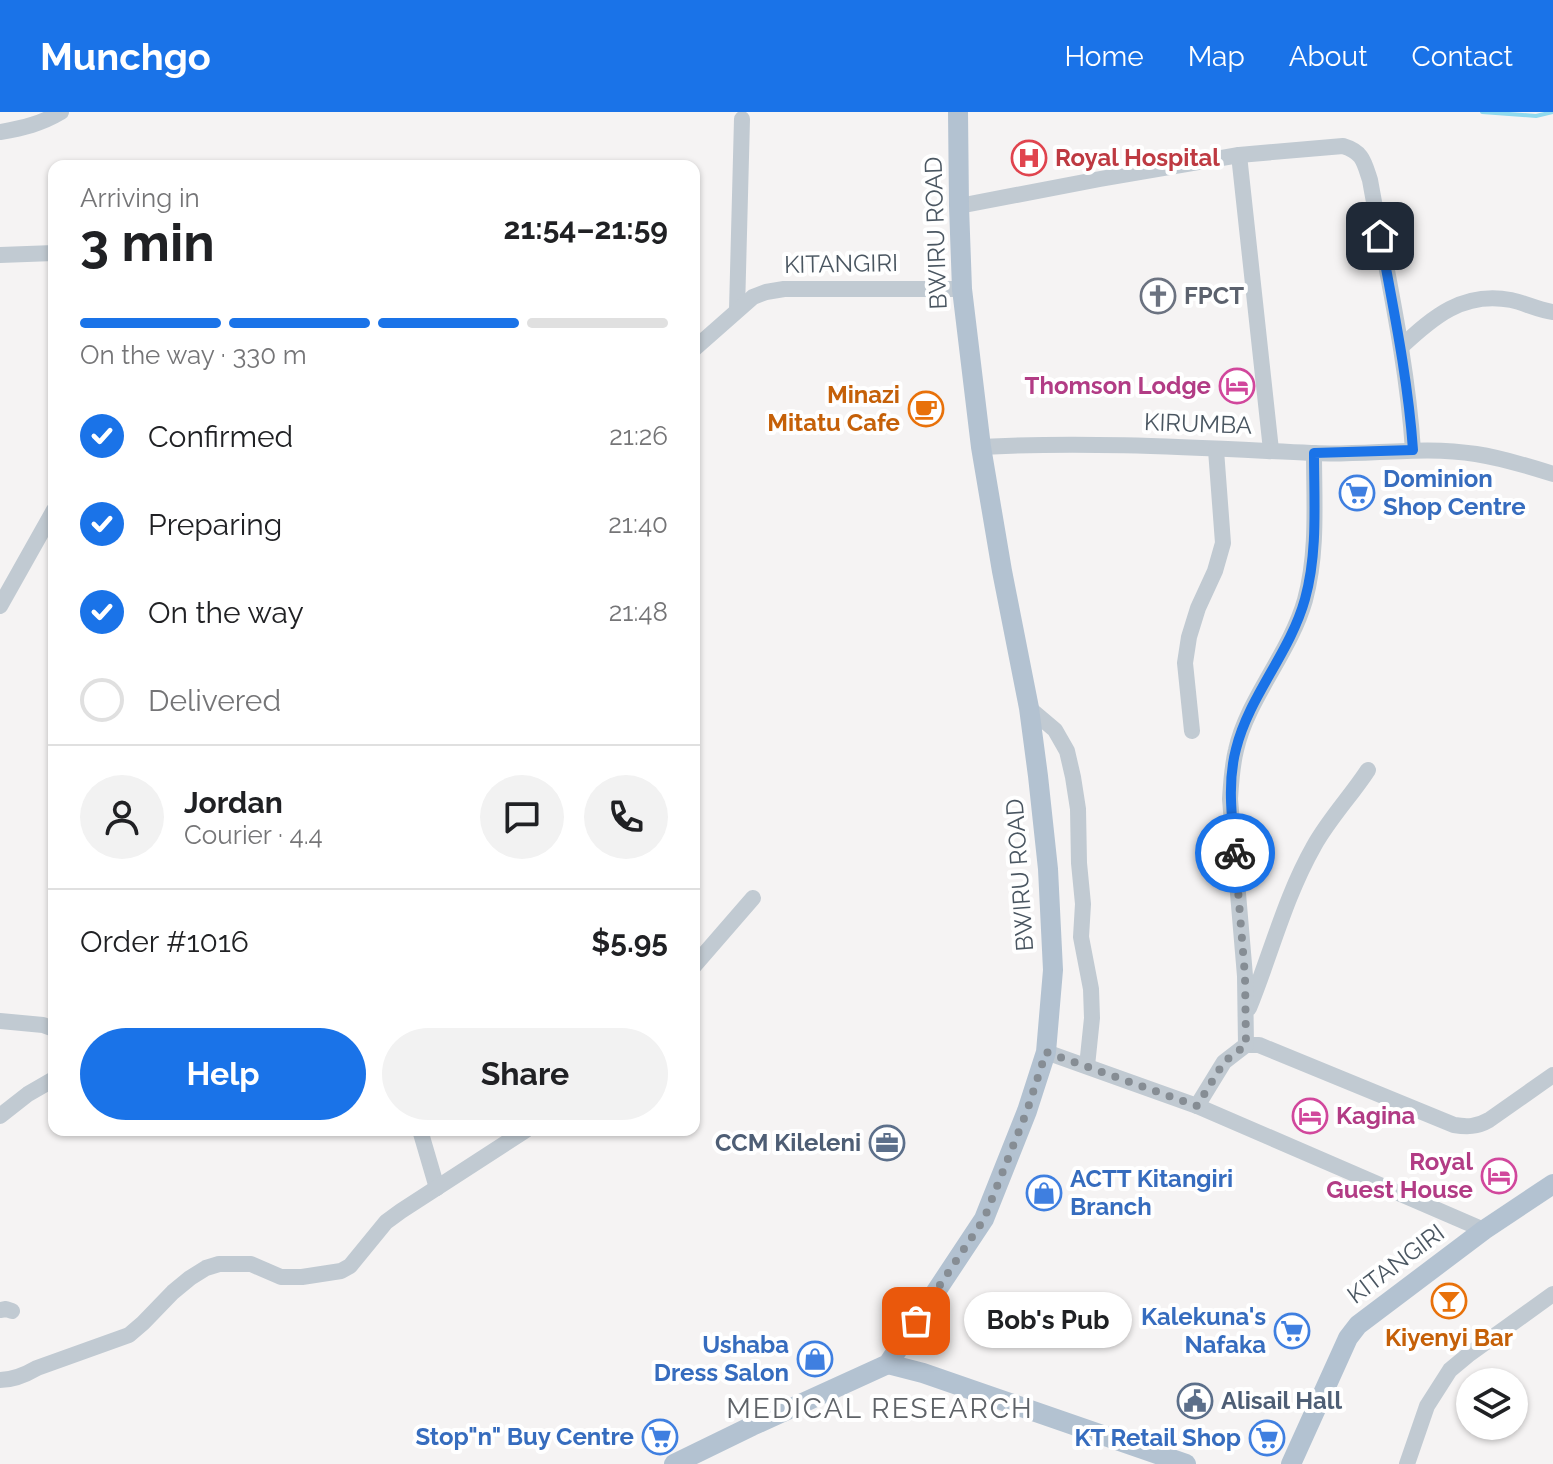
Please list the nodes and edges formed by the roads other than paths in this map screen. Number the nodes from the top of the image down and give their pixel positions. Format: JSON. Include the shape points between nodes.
{"nodes":[{"id":1,"x":61,"y":112,"type":"edge"},
{"id":2,"x":958,"y":112,"type":"edge"},
{"id":3,"x":742,"y":119,"type":"dead end"},
{"id":4,"x":0,"y":132,"type":"edge"},
{"id":5,"x":1239,"y":155,"type":"junction"},
{"id":6,"x":959,"y":206,"type":"junction"},
{"id":7,"x":48,"y":253,"type":"edge"},
{"id":8,"x":0,"y":255,"type":"edge"},
{"id":9,"x":962,"y":289,"type":"junction"},
{"id":10,"x":737,"y":310,"type":"junction"},
{"id":11,"x":1553,"y":312,"type":"edge"},
{"id":12,"x":700,"y":344,"type":"edge"},
{"id":13,"x":1401,"y":347,"type":"junction"},
{"id":14,"x":981,"y":447,"type":"junction"},
{"id":15,"x":1216,"y":450,"type":"junction"},
{"id":16,"x":1271,"y":450,"type":"junction"},
{"id":17,"x":1413,"y":450,"type":"junction"},
{"id":18,"x":1314,"y":453,"type":"junction"},
{"id":19,"x":1553,"y":474,"type":"edge"},
{"id":20,"x":48,"y":521,"type":"edge"},
{"id":21,"x":0,"y":606,"type":"edge"},
{"id":22,"x":1029,"y":708,"type":"junction"},
{"id":23,"x":1192,"y":731,"type":"dead end"},
{"id":24,"x":1368,"y":770,"type":"dead end"},
{"id":25,"x":753,"y":898,"type":"dead end"},
{"id":26,"x":700,"y":959,"type":"edge"},
{"id":27,"x":1246,"y":1017,"type":"junction"},
{"id":28,"x":0,"y":1021,"type":"edge"},
{"id":29,"x":48,"y":1027,"type":"edge"},
{"id":30,"x":1246,"y":1045,"type":"junction"},
{"id":31,"x":1046,"y":1052,"type":"junction"},
{"id":32,"x":1087,"y":1066,"type":"junction"},
{"id":33,"x":1553,"y":1075,"type":"edge"},
{"id":34,"x":48,"y":1082,"type":"edge"},
{"id":35,"x":1197,"y":1106,"type":"junction"},
{"id":36,"x":0,"y":1116,"type":"edge"},
{"id":37,"x":422,"y":1136,"type":"edge"},
{"id":38,"x":517,"y":1136,"type":"edge"},
{"id":39,"x":1553,"y":1184,"type":"edge"},
{"id":40,"x":437,"y":1188,"type":"junction"},
{"id":41,"x":1484,"y":1230,"type":"junction"},
{"id":42,"x":1553,"y":1294,"type":"edge"},
{"id":43,"x":888,"y":1364,"type":"junction"},
{"id":44,"x":0,"y":1380,"type":"edge"},
{"id":45,"x":674,"y":1464,"type":"edge"},
{"id":46,"x":1186,"y":1464,"type":"edge"},
{"id":47,"x":1291,"y":1464,"type":"edge"},
{"id":48,"x":1407,"y":1464,"type":"edge"}],
"edges":[{"from":1,"to":4,"type":"street","via":[[28,128]]},
{"from":2,"to":6,"type":"main road","name":"BWIRU ROAD"},
{"from":3,"to":10,"type":"street"},
{"from":5,"to":6,"type":"street"},
{"from":5,"to":13,"type":"street","via":[[1343,146],[1363,158]]},
{"from":5,"to":16,"type":"street"},
{"from":6,"to":9,"type":"main road","name":"BWIRU ROAD"},
{"from":7,"to":8,"type":"street"},
{"from":9,"to":10,"type":"street","name":"KITANGIRI","via":[[784,289],[753,297]]},
{"from":9,"to":14,"type":"main road","name":"BWIRU ROAD"},
{"from":10,"to":12,"type":"street","name":"KITANGIRI"},
{"from":11,"to":13,"type":"street","via":[[1510,300],[1467,302],[1428,321]]},
{"from":13,"to":17,"type":"street"},
{"from":14,"to":15,"type":"street","name":"KIRUMBA","via":[[1093,444]]},
{"from":14,"to":22,"type":"main road","name":"BWIRU ROAD"},
{"from":15,"to":16,"type":"street","name":"KIRUMBA"},
{"from":15,"to":23,"type":"street","via":[[1223,543],[1189,637],[1185,663]]},
{"from":16,"to":18,"type":"street","name":"KIRUMBA"},
{"from":17,"to":18,"type":"street","name":"KIRUMBA"},
{"from":17,"to":19,"type":"street","name":"KIRUMBA","via":[[1474,453]]},
{"from":18,"to":27,"type":"street","via":[[1314,549],[1304,602],[1250,713],[1232,777]]},
{"from":20,"to":21,"type":"street"},
{"from":22,"to":31,"type":"main road","name":"BWIRU ROAD","via":[[1051,926]]},
{"from":22,"to":32,"type":"street","via":[[1055,730],[1073,777],[1081,937],[1091,989]]},
{"from":24,"to":27,"type":"street","via":[[1315,844],[1297,879]]},
{"from":25,"to":26,"type":"street"},
{"from":27,"to":30,"type":"street"},
{"from":28,"to":29,"type":"street"},
{"from":30,"to":33,"type":"street","via":[[1259,1045],[1463,1127],[1489,1120]]},
{"from":30,"to":35,"type":"street","via":[[1224,1062]]},
{"from":31,"to":32,"type":"street"},
{"from":31,"to":43,"type":"main road","name":"BWIRU ROAD","via":[[984,1219]]},
{"from":32,"to":35,"type":"street"},
{"from":34,"to":36,"type":"street"},
{"from":35,"to":41,"type":"street"},
{"from":37,"to":40,"type":"street"},
{"from":38,"to":40,"type":"street"},
{"from":39,"to":41,"type":"main road","name":"KITANGIRI"},
{"from":40,"to":44,"type":"street","via":[[386,1222],[341,1271],[281,1277],[251,1264],[206,1268],[129,1335]]},
{"from":41,"to":47,"type":"main road","name":"KITANGIRI","via":[[1358,1325]]},
{"from":42,"to":48,"type":"street","via":[[1450,1370],[1427,1406]]},
{"from":43,"to":45,"type":"main road"},
{"from":43,"to":46,"type":"main road"}]}
